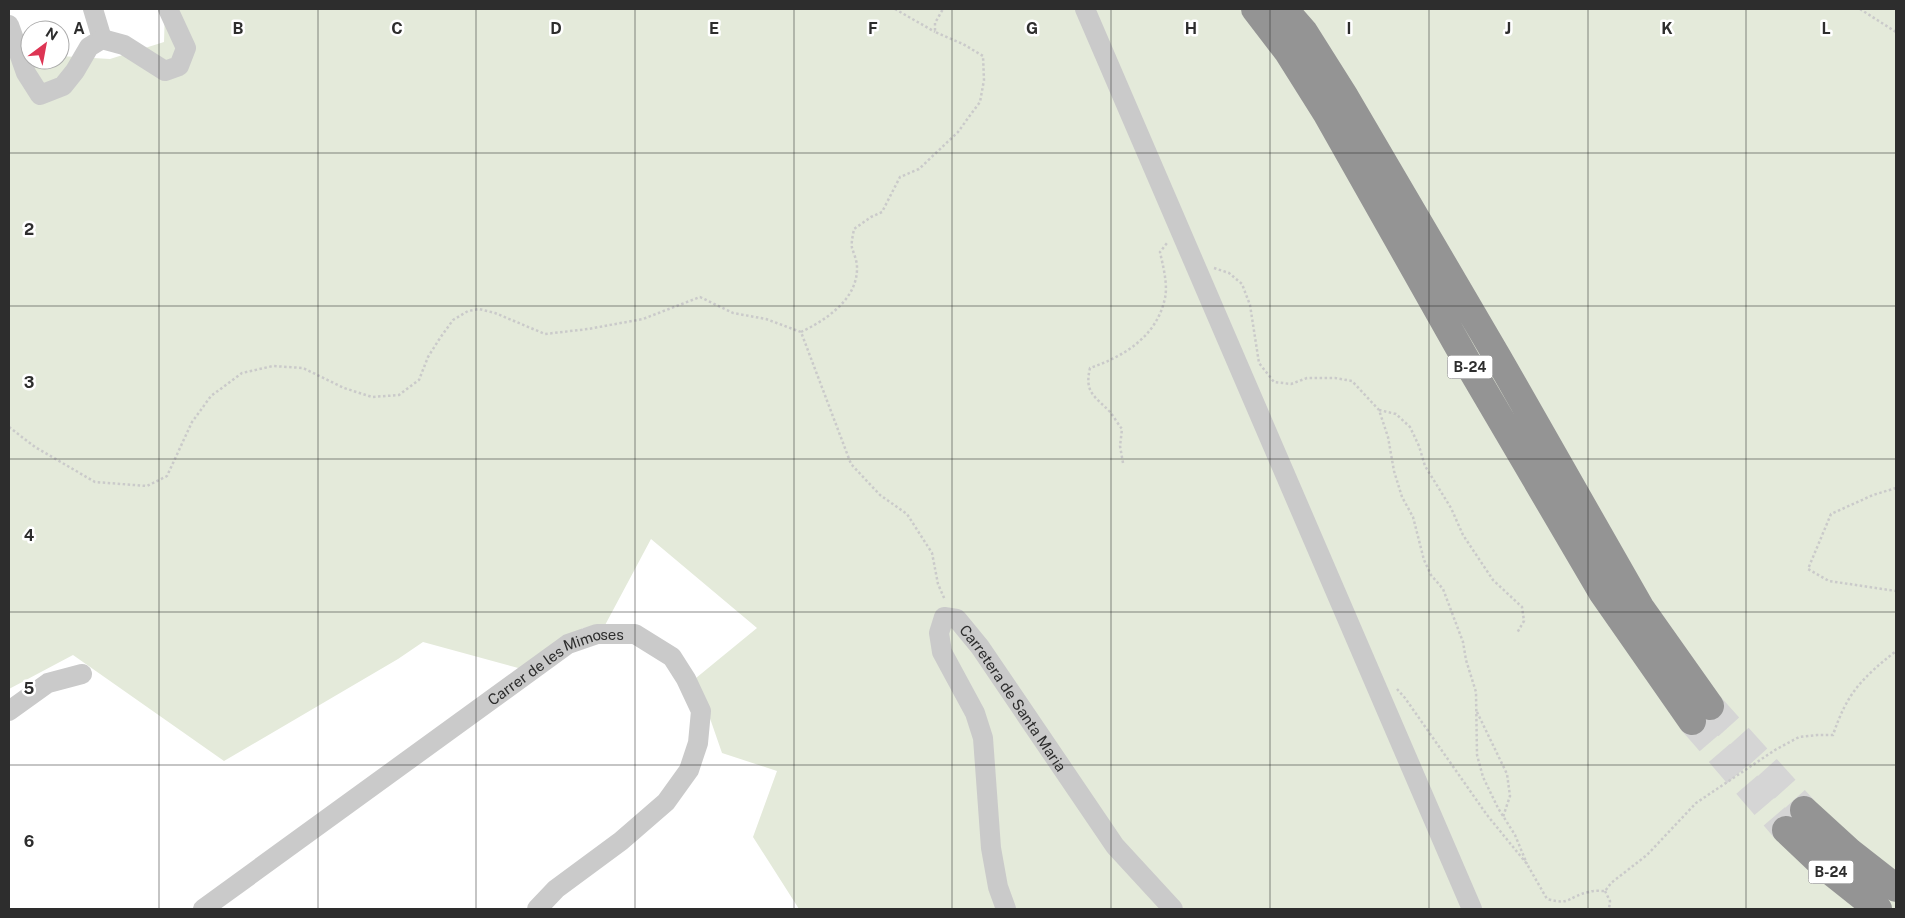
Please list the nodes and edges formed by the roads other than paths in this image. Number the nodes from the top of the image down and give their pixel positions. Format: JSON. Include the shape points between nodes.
{"nodes":[{"id":1,"x":93,"y":9,"type":"edge"},
{"id":2,"x":168,"y":9,"type":"edge"},
{"id":3,"x":1085,"y":9,"type":"edge"},
{"id":4,"x":1255,"y":9,"type":"edge"},
{"id":5,"x":1284,"y":9,"type":"edge"},
{"id":6,"x":9,"y":25,"type":"edge"},
{"id":7,"x":102,"y":39,"type":"junction"},
{"id":8,"x":82,"y":674,"type":"dead end"},
{"id":9,"x":9,"y":711,"type":"edge"},
{"id":10,"x":1804,"y":810,"type":"tunnel mouth"},
{"id":11,"x":1786,"y":830,"type":"tunnel mouth"},
{"id":12,"x":1896,"y":888,"type":"edge"},
{"id":13,"x":204,"y":909,"type":"edge"},
{"id":14,"x":537,"y":909,"type":"edge"},
{"id":15,"x":1006,"y":909,"type":"edge"},
{"id":16,"x":1173,"y":909,"type":"edge"},
{"id":17,"x":1472,"y":909,"type":"edge"},
{"id":18,"x":1878,"y":909,"type":"edge"}],
"edges":[{"from":1,"to":7,"type":"street"},
{"from":2,"to":7,"type":"street","via":[[186,48],[179,66],[165,71],[124,45]]},
{"from":3,"to":17,"type":"street"},
{"from":4,"to":5,"type":"highway","number":"B-24","via":[[1288,52],[1327,114],[1465,359],[1602,592],[1701,714],[1345,97],[1304,32]]},
{"from":6,"to":7,"type":"street","via":[[26,73],[40,94],[62,86],[89,47]]},
{"from":8,"to":9,"type":"street","via":[[48,683]]},
{"from":10,"to":12,"type":"highway","number":"B-24"},
{"from":11,"to":18,"type":"highway","number":"B-24","via":[[1824,866]]},
{"from":13,"to":14,"type":"street","name":"Carrer de les Mimoses","via":[[568,644],[596,634],[635,634],[672,657],[701,711],[698,742],[689,770],[666,802],[621,841],[556,889]]},
{"from":15,"to":16,"type":"street","name":"Carretera de Santa Maria","via":[[991,848],[984,738],[975,713],[942,652],[939,633],[944,617],[957,619],[980,647],[1115,846]]}]}
